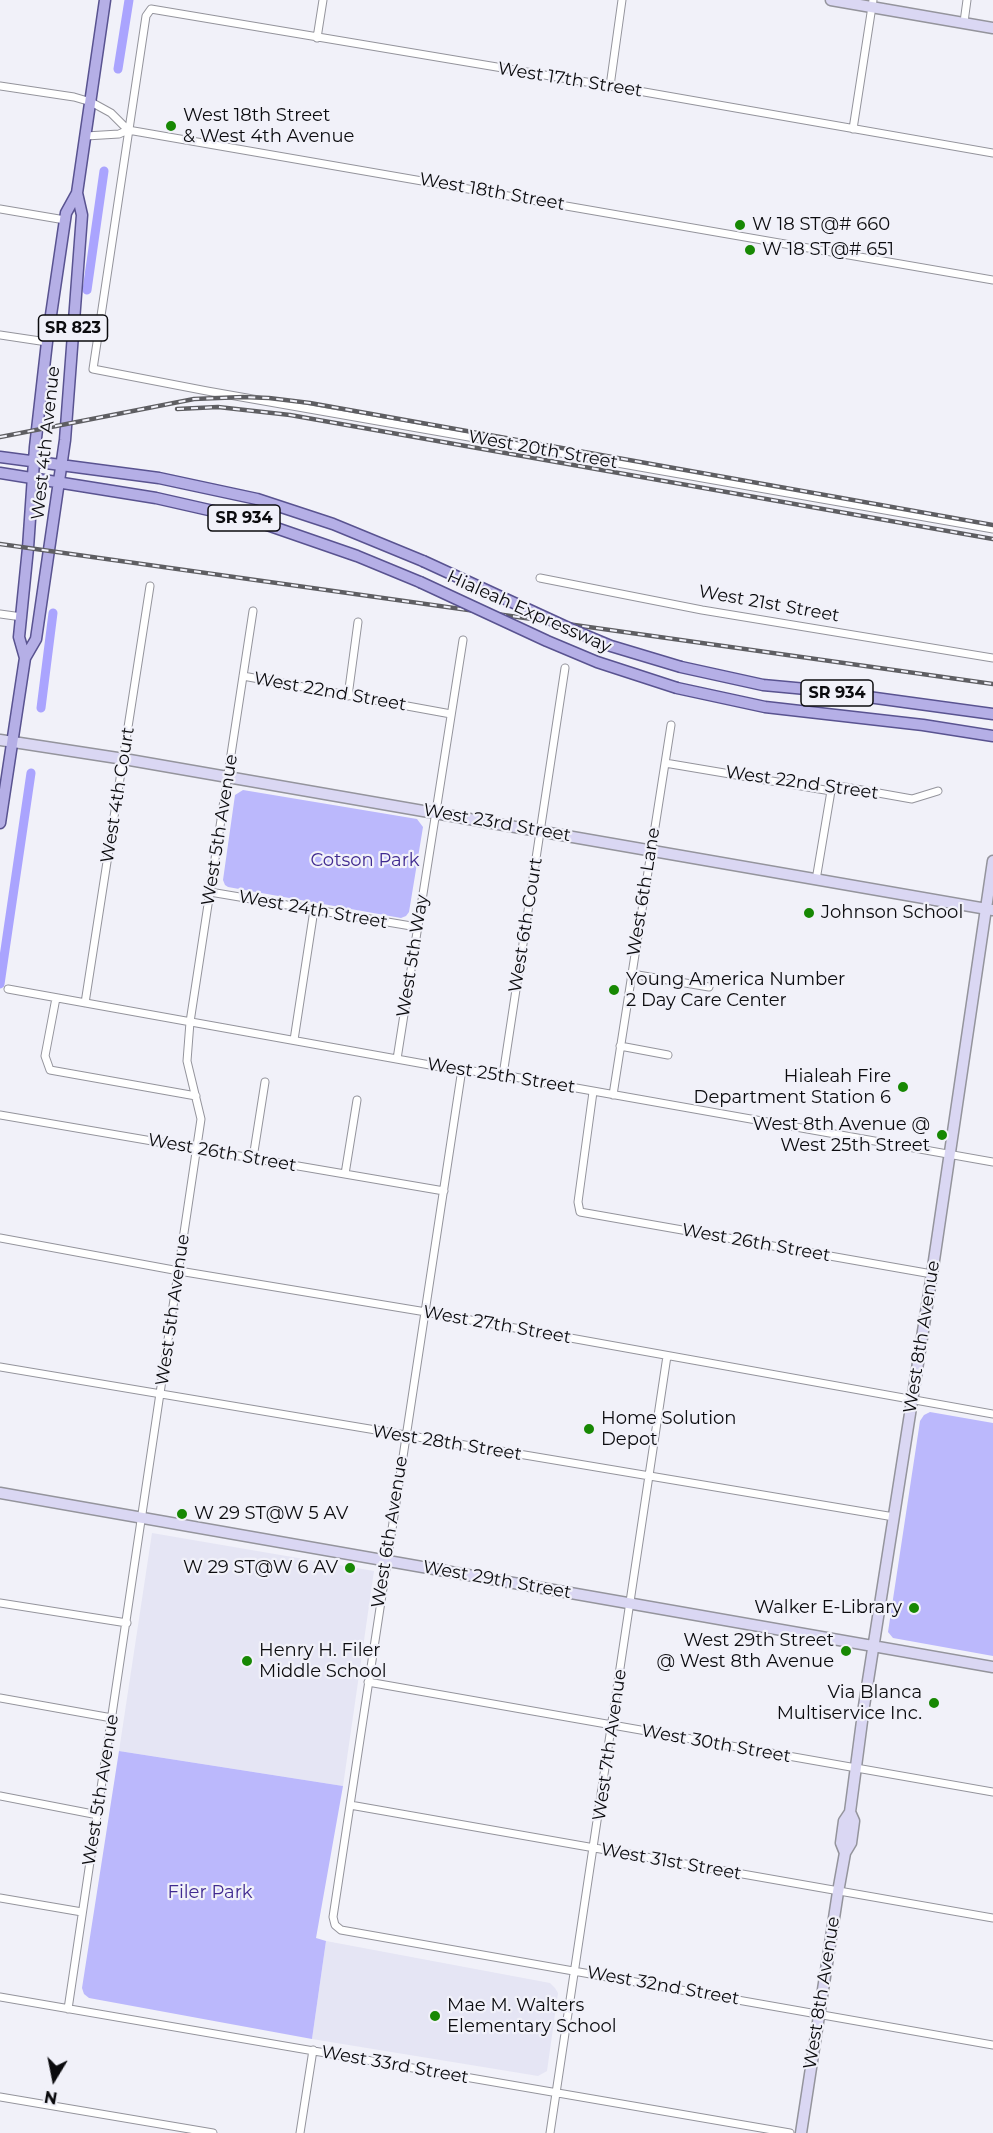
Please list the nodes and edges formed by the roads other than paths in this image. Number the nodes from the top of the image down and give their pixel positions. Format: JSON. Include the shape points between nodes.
{"nodes":[{"id":1,"x":105,"y":0,"type":"edge"},
{"id":2,"x":323,"y":0,"type":"edge"},
{"id":3,"x":622,"y":0,"type":"edge"},
{"id":4,"x":831,"y":0,"type":"edge"},
{"id":5,"x":967,"y":0,"type":"edge"},
{"id":6,"x":873,"y":4,"type":"edge"},
{"id":7,"x":964,"y":22,"type":"junction"},
{"id":8,"x":993,"y":28,"type":"edge"},
{"id":9,"x":317,"y":38,"type":"junction"},
{"id":10,"x":0,"y":86,"type":"edge"},
{"id":11,"x":610,"y":86,"type":"junction"},
{"id":12,"x":91,"y":102,"type":"junction"},
{"id":13,"x":853,"y":129,"type":"junction"},
{"id":14,"x":128,"y":130,"type":"junction"},
{"id":15,"x":86,"y":136,"type":"junction"},
{"id":16,"x":993,"y":153,"type":"edge"},
{"id":17,"x":77,"y":193,"type":"junction"},
{"id":18,"x":0,"y":209,"type":"edge"},
{"id":19,"x":65,"y":220,"type":"junction"},
{"id":20,"x":993,"y":280,"type":"edge"},
{"id":21,"x":0,"y":335,"type":"edge"},
{"id":22,"x":47,"y":342,"type":"junction"},
{"id":23,"x":0,"y":457,"type":"edge"},
{"id":24,"x":34,"y":461,"type":"junction"},
{"id":25,"x":62,"y":464,"type":"junction"},
{"id":26,"x":0,"y":473,"type":"edge"},
{"id":27,"x":33,"y":478,"type":"junction"},
{"id":28,"x":60,"y":483,"type":"junction"},
{"id":29,"x":993,"y":529,"type":"edge"},
{"id":30,"x":540,"y":578,"type":"dead end"},
{"id":31,"x":150,"y":586,"type":"dead end"},
{"id":32,"x":253,"y":611,"type":"dead end"},
{"id":33,"x":0,"y":614,"type":"edge"},
{"id":34,"x":22,"y":617,"type":"junction"},
{"id":35,"x":358,"y":622,"type":"dead end"},
{"id":36,"x":463,"y":640,"type":"dead end"},
{"id":37,"x":25,"y":658,"type":"junction"},
{"id":38,"x":993,"y":658,"type":"edge"},
{"id":39,"x":565,"y":668,"type":"dead end"},
{"id":40,"x":243,"y":676,"type":"junction"},
{"id":41,"x":348,"y":696,"type":"junction"},
{"id":42,"x":451,"y":714,"type":"junction"},
{"id":43,"x":993,"y":714,"type":"edge"},
{"id":44,"x":671,"y":725,"type":"dead end"},
{"id":45,"x":993,"y":736,"type":"edge"},
{"id":46,"x":0,"y":740,"type":"edge"},
{"id":47,"x":12,"y":741,"type":"junction"},
{"id":48,"x":124,"y":759,"type":"junction"},
{"id":49,"x":665,"y":763,"type":"junction"},
{"id":50,"x":228,"y":777,"type":"junction"},
{"id":51,"x":831,"y":791,"type":"junction"},
{"id":52,"x":938,"y":791,"type":"dead end"},
{"id":53,"x":435,"y":812,"type":"junction"},
{"id":54,"x":0,"y":824,"type":"edge"},
{"id":55,"x":540,"y":830,"type":"junction"},
{"id":56,"x":651,"y":850,"type":"junction"},
{"id":57,"x":993,"y":861,"type":"edge"},
{"id":58,"x":816,"y":880,"type":"junction"},
{"id":59,"x":210,"y":892,"type":"junction"},
{"id":60,"x":989,"y":909,"type":"edge"},
{"id":61,"x":314,"y":910,"type":"junction"},
{"id":62,"x":417,"y":927,"type":"junction"},
{"id":63,"x":632,"y":974,"type":"junction"},
{"id":64,"x":710,"y":987,"type":"dead end"},
{"id":65,"x":8,"y":990,"type":"dead end"},
{"id":66,"x":56,"y":998,"type":"junction"},
{"id":67,"x":86,"y":1004,"type":"junction"},
{"id":68,"x":190,"y":1022,"type":"junction"},
{"id":69,"x":294,"y":1040,"type":"junction"},
{"id":70,"x":620,"y":1046,"type":"junction"},
{"id":71,"x":668,"y":1054,"type":"dead end"},
{"id":72,"x":397,"y":1059,"type":"junction"},
{"id":73,"x":462,"y":1069,"type":"junction"},
{"id":74,"x":503,"y":1076,"type":"junction"},
{"id":75,"x":265,"y":1082,"type":"dead end"},
{"id":76,"x":593,"y":1092,"type":"junction"},
{"id":77,"x":613,"y":1095,"type":"junction"},
{"id":78,"x":196,"y":1096,"type":"junction"},
{"id":79,"x":357,"y":1100,"type":"dead end"},
{"id":80,"x":0,"y":1115,"type":"edge"},
{"id":81,"x":197,"y":1149,"type":"junction"},
{"id":82,"x":950,"y":1154,"type":"junction"},
{"id":83,"x":253,"y":1158,"type":"junction"},
{"id":84,"x":993,"y":1162,"type":"edge"},
{"id":85,"x":345,"y":1174,"type":"junction"},
{"id":86,"x":444,"y":1191,"type":"junction"},
{"id":87,"x":0,"y":1238,"type":"edge"},
{"id":88,"x":179,"y":1271,"type":"junction"},
{"id":89,"x":932,"y":1274,"type":"junction"},
{"id":90,"x":426,"y":1312,"type":"junction"},
{"id":91,"x":667,"y":1356,"type":"junction"},
{"id":92,"x":0,"y":1367,"type":"edge"},
{"id":93,"x":161,"y":1393,"type":"junction"},
{"id":94,"x":912,"y":1400,"type":"junction"},
{"id":95,"x":993,"y":1414,"type":"edge"},
{"id":96,"x":405,"y":1436,"type":"junction"},
{"id":97,"x":649,"y":1476,"type":"junction"},
{"id":98,"x":0,"y":1493,"type":"edge"},
{"id":99,"x":894,"y":1517,"type":"junction"},
{"id":100,"x":141,"y":1518,"type":"junction"},
{"id":101,"x":386,"y":1560,"type":"junction"},
{"id":102,"x":0,"y":1603,"type":"edge"},
{"id":103,"x":631,"y":1604,"type":"junction"},
{"id":104,"x":127,"y":1623,"type":"junction"},
{"id":105,"x":873,"y":1647,"type":"junction"},
{"id":106,"x":993,"y":1667,"type":"edge"},
{"id":107,"x":368,"y":1682,"type":"junction"},
{"id":108,"x":0,"y":1698,"type":"edge"},
{"id":109,"x":112,"y":1718,"type":"junction"},
{"id":110,"x":612,"y":1725,"type":"junction"},
{"id":111,"x":855,"y":1769,"type":"junction"},
{"id":112,"x":993,"y":1792,"type":"edge"},
{"id":113,"x":0,"y":1796,"type":"edge"},
{"id":114,"x":350,"y":1805,"type":"junction"},
{"id":115,"x":98,"y":1815,"type":"junction"},
{"id":116,"x":594,"y":1848,"type":"junction"},
{"id":117,"x":838,"y":1892,"type":"junction"},
{"id":118,"x":0,"y":1898,"type":"edge"},
{"id":119,"x":82,"y":1912,"type":"junction"},
{"id":120,"x":993,"y":1918,"type":"edge"},
{"id":121,"x":335,"y":1925,"type":"joint"},
{"id":122,"x":576,"y":1971,"type":"junction"},
{"id":123,"x":0,"y":1997,"type":"edge"},
{"id":124,"x":68,"y":2009,"type":"junction"},
{"id":125,"x":819,"y":2013,"type":"junction"},
{"id":126,"x":993,"y":2045,"type":"edge"},
{"id":127,"x":313,"y":2050,"type":"junction"},
{"id":128,"x":556,"y":2094,"type":"junction"},
{"id":129,"x":0,"y":2097,"type":"edge"},
{"id":130,"x":213,"y":2133,"type":"edge"},
{"id":131,"x":300,"y":2133,"type":"edge"},
{"id":132,"x":550,"y":2133,"type":"edge"},
{"id":133,"x":790,"y":2133,"type":"edge"},
{"id":134,"x":801,"y":2133,"type":"edge"}],
"edges":[{"from":1,"to":12,"type":"main road","name":"West 4th Avenue","number":"SR 823"},
{"from":2,"to":9,"type":"street"},
{"from":3,"to":11,"type":"street"},
{"from":4,"to":6,"type":"street"},
{"from":5,"to":7,"type":"street"},
{"from":6,"to":7,"type":"street"},
{"from":6,"to":13,"type":"street"},
{"from":7,"to":8,"type":"street"},
{"from":9,"to":11,"type":"street","name":"West 17th Street"},
{"from":9,"to":14,"type":"street","name":"West 17th Street","via":[[156,9],[148,12]]},
{"from":10,"to":12,"type":"street"},
{"from":11,"to":13,"type":"street","name":"West 17th Street"},
{"from":12,"to":14,"type":"street","via":[[111,113]]},
{"from":12,"to":15,"type":"main road","name":"West 4th Avenue","number":"SR 823"},
{"from":13,"to":16,"type":"street","name":"West 17th Street"},
{"from":14,"to":15,"type":"street"},
{"from":14,"to":20,"type":"street","name":"West 18th Street"},
{"from":14,"to":29,"type":"street","name":"West 20th Street","via":[[93,369]]},
{"from":15,"to":17,"type":"main road","name":"West 4th Avenue","number":"SR 823"},
{"from":17,"to":19,"type":"main road","name":"West 4th Avenue","number":"SR 823"},
{"from":17,"to":25,"type":"main road","name":"West 4th Avenue","number":"SR 823","via":[[82,215]]},
{"from":18,"to":19,"type":"street"},
{"from":19,"to":22,"type":"main road","name":"West 4th Avenue","number":"SR 823"},
{"from":21,"to":22,"type":"street"},
{"from":22,"to":24,"type":"main road","name":"West 4th Avenue","number":"SR 823"},
{"from":23,"to":24,"type":"main road","number":"SR 934"},
{"from":24,"to":25,"type":"main road","number":"SR 934"},
{"from":24,"to":27,"type":"main road","name":"West 4th Avenue","number":"SR 823"},
{"from":25,"to":28,"type":"main road","name":"West 4th Avenue","number":"SR 823"},
{"from":25,"to":43,"type":"main road","name":"Hialeah Expressway","number":"SR 934","bridge":true,"via":[[159,478],[257,499],[333,524],[423,561],[575,632],[681,667],[763,685]]},
{"from":26,"to":27,"type":"main road","number":"SR 934"},
{"from":27,"to":28,"type":"main road","number":"SR 934"},
{"from":27,"to":34,"type":"main road","name":"West 4th Avenue","number":"SR 823"},
{"from":28,"to":37,"type":"main road","name":"West 4th Avenue","number":"SR 823","via":[[36,639]]},
{"from":28,"to":45,"type":"main road","name":"Hialeah Expressway","number":"SR 934","bridge":true,"via":[[156,498],[252,520],[357,556],[597,662],[677,688],[765,706]]},
{"from":30,"to":38,"type":"street","name":"West 21st Street","via":[[702,610]]},
{"from":31,"to":48,"type":"street","name":"West 4th Court"},
{"from":32,"to":40,"type":"street","name":"West 5th Avenue"},
{"from":33,"to":34,"type":"street"},
{"from":34,"to":37,"type":"main road","name":"West 4th Avenue","number":"SR 823","via":[[19,637]]},
{"from":35,"to":41,"type":"street"},
{"from":36,"to":42,"type":"street","name":"West 5th Way"},
{"from":37,"to":47,"type":"main road","name":"West 4th Avenue","number":"SR 823"},
{"from":39,"to":55,"type":"street","name":"West 6th Court"},
{"from":40,"to":41,"type":"street","name":"West 22nd Street"},
{"from":40,"to":50,"type":"street","name":"West 5th Avenue"},
{"from":41,"to":42,"type":"street","name":"West 22nd Street"},
{"from":42,"to":53,"type":"street","name":"West 5th Way"},
{"from":44,"to":49,"type":"street","name":"West 6th Lane"},
{"from":46,"to":47,"type":"street","name":"West 23rd Street"},
{"from":47,"to":48,"type":"street","name":"West 23rd Street"},
{"from":47,"to":54,"type":"main road","name":"West 4th Avenue","number":"SR 823"},
{"from":48,"to":50,"type":"street","name":"West 23rd Street"},
{"from":48,"to":67,"type":"street","name":"West 4th Court"},
{"from":49,"to":51,"type":"street","name":"West 22nd Street"},
{"from":49,"to":56,"type":"street","name":"West 6th Lane"},
{"from":50,"to":53,"type":"street","name":"West 23rd Street"},
{"from":50,"to":59,"type":"street","name":"West 5th Avenue"},
{"from":51,"to":52,"type":"street","name":"West 22nd Street","via":[[839,786],[912,799]]},
{"from":51,"to":58,"type":"street"},
{"from":53,"to":55,"type":"street","name":"West 23rd Street"},
{"from":53,"to":62,"type":"street","name":"West 5th Way"},
{"from":55,"to":56,"type":"street","name":"West 23rd Street"},
{"from":55,"to":74,"type":"street","name":"West 6th Court"},
{"from":56,"to":58,"type":"street","name":"West 23rd Street"},
{"from":56,"to":63,"type":"street","name":"West 6th Lane"},
{"from":57,"to":60,"type":"street","name":"West 8th Avenue"},
{"from":58,"to":60,"type":"street","name":"West 23rd Street"},
{"from":59,"to":61,"type":"street","name":"West 24th Street"},
{"from":59,"to":68,"type":"street","name":"West 5th Avenue"},
{"from":60,"to":82,"type":"street","name":"West 8th Avenue"},
{"from":61,"to":62,"type":"street","name":"West 24th Street"},
{"from":61,"to":69,"type":"street"},
{"from":62,"to":72,"type":"street","name":"West 5th Way"},
{"from":63,"to":64,"type":"street"},
{"from":63,"to":70,"type":"street","name":"West 6th Lane"},
{"from":65,"to":66,"type":"street","name":"West 25th Street"},
{"from":66,"to":67,"type":"street","name":"West 25th Street"},
{"from":66,"to":78,"type":"street","via":[[45,1056],[50,1070]]},
{"from":67,"to":68,"type":"street","name":"West 25th Street"},
{"from":68,"to":69,"type":"street","name":"West 25th Street"},
{"from":68,"to":78,"type":"street","name":"West 5th Avenue","via":[[187,1061]]},
{"from":69,"to":72,"type":"street","name":"West 25th Street"},
{"from":70,"to":71,"type":"street"},
{"from":70,"to":77,"type":"street","name":"West 6th Lane"},
{"from":72,"to":73,"type":"street","name":"West 25th Street"},
{"from":73,"to":74,"type":"street","name":"West 25th Street"},
{"from":73,"to":86,"type":"street","name":"West 6th Avenue"},
{"from":74,"to":76,"type":"street","name":"West 25th Street"},
{"from":75,"to":83,"type":"street"},
{"from":76,"to":77,"type":"street","name":"West 25th Street"},
{"from":76,"to":89,"type":"street","name":"West 26th Street","via":[[578,1202],[580,1212]]},
{"from":77,"to":82,"type":"street","name":"West 25th Street"},
{"from":78,"to":81,"type":"street","name":"West 5th Avenue","via":[[201,1119]]},
{"from":79,"to":85,"type":"street"},
{"from":80,"to":81,"type":"street","name":"West 26th Street"},
{"from":81,"to":83,"type":"street","name":"West 26th Street"},
{"from":81,"to":88,"type":"street","name":"West 5th Avenue"},
{"from":82,"to":84,"type":"street","name":"West 25th Street"},
{"from":82,"to":89,"type":"street","name":"West 8th Avenue"},
{"from":83,"to":85,"type":"street","name":"West 26th Street"},
{"from":85,"to":86,"type":"street","name":"West 26th Street"},
{"from":86,"to":90,"type":"street","name":"West 6th Avenue"},
{"from":87,"to":88,"type":"street","name":"West 27th Street"},
{"from":88,"to":90,"type":"street","name":"West 27th Street"},
{"from":88,"to":93,"type":"street","name":"West 5th Avenue"},
{"from":89,"to":94,"type":"street","name":"West 8th Avenue"},
{"from":90,"to":91,"type":"street","name":"West 27th Street"},
{"from":90,"to":96,"type":"street","name":"West 6th Avenue"},
{"from":91,"to":94,"type":"street","name":"West 27th Street"},
{"from":91,"to":97,"type":"street","name":"West 7th Avenue"},
{"from":92,"to":93,"type":"street","name":"West 28th Street"},
{"from":93,"to":96,"type":"street","name":"West 28th Street"},
{"from":93,"to":100,"type":"street","name":"West 5th Avenue"},
{"from":94,"to":95,"type":"street","name":"West 27th Street"},
{"from":94,"to":99,"type":"street","name":"West 8th Avenue"},
{"from":96,"to":97,"type":"street","name":"West 28th Street"},
{"from":96,"to":101,"type":"street","name":"West 6th Avenue"},
{"from":97,"to":99,"type":"street","name":"West 28th Street"},
{"from":97,"to":103,"type":"street","name":"West 7th Avenue"},
{"from":98,"to":100,"type":"street","name":"West 29th Street"},
{"from":99,"to":105,"type":"street","name":"West 8th Avenue"},
{"from":100,"to":101,"type":"street","name":"West 29th Street"},
{"from":100,"to":104,"type":"street","name":"West 5th Avenue"},
{"from":101,"to":103,"type":"street","name":"West 29th Street"},
{"from":101,"to":107,"type":"street","name":"West 6th Avenue"},
{"from":102,"to":104,"type":"street"},
{"from":103,"to":105,"type":"street","name":"West 29th Street"},
{"from":103,"to":110,"type":"street","name":"West 7th Avenue"},
{"from":104,"to":109,"type":"street","name":"West 5th Avenue"},
{"from":105,"to":106,"type":"street","name":"West 29th Street"},
{"from":105,"to":111,"type":"street","name":"West 8th Avenue"},
{"from":107,"to":110,"type":"street","name":"West 30th Street"},
{"from":107,"to":114,"type":"street","name":"West 6th Avenue"},
{"from":108,"to":109,"type":"street"},
{"from":109,"to":115,"type":"street","name":"West 5th Avenue"},
{"from":110,"to":111,"type":"street","name":"West 30th Street"},
{"from":110,"to":116,"type":"street","name":"West 7th Avenue"},
{"from":111,"to":112,"type":"street","name":"West 30th Street"},
{"from":111,"to":117,"type":"street","name":"West 8th Avenue","via":[[850,1812],[843,1821],[844,1853]]},
{"from":113,"to":115,"type":"street"},
{"from":114,"to":116,"type":"street","name":"West 31st Street"},
{"from":114,"to":121,"type":"street","name":"West 6th Avenue"},
{"from":115,"to":119,"type":"street","name":"West 5th Avenue"},
{"from":116,"to":117,"type":"street","name":"West 31st Street"},
{"from":116,"to":122,"type":"street","name":"West 7th Avenue"},
{"from":117,"to":120,"type":"street","name":"West 31st Street"},
{"from":117,"to":125,"type":"street","name":"West 8th Avenue"},
{"from":118,"to":119,"type":"street"},
{"from":119,"to":124,"type":"street","name":"West 5th Avenue"},
{"from":121,"to":122,"type":"street","name":"West 32nd Street","via":[[341,1930]]},
{"from":122,"to":125,"type":"street","name":"West 32nd Street"},
{"from":122,"to":128,"type":"street","name":"West 7th Avenue"},
{"from":123,"to":124,"type":"street","name":"West 33rd Street"},
{"from":124,"to":127,"type":"street","name":"West 33rd Street"},
{"from":125,"to":126,"type":"street","name":"West 32nd Street"},
{"from":125,"to":134,"type":"street","name":"West 8th Avenue"},
{"from":127,"to":128,"type":"street","name":"West 33rd Street"},
{"from":127,"to":131,"type":"street"},
{"from":128,"to":132,"type":"street","name":"West 7th Avenue"},
{"from":128,"to":133,"type":"street","name":"West 33rd Street"},
{"from":129,"to":130,"type":"street"}]}
